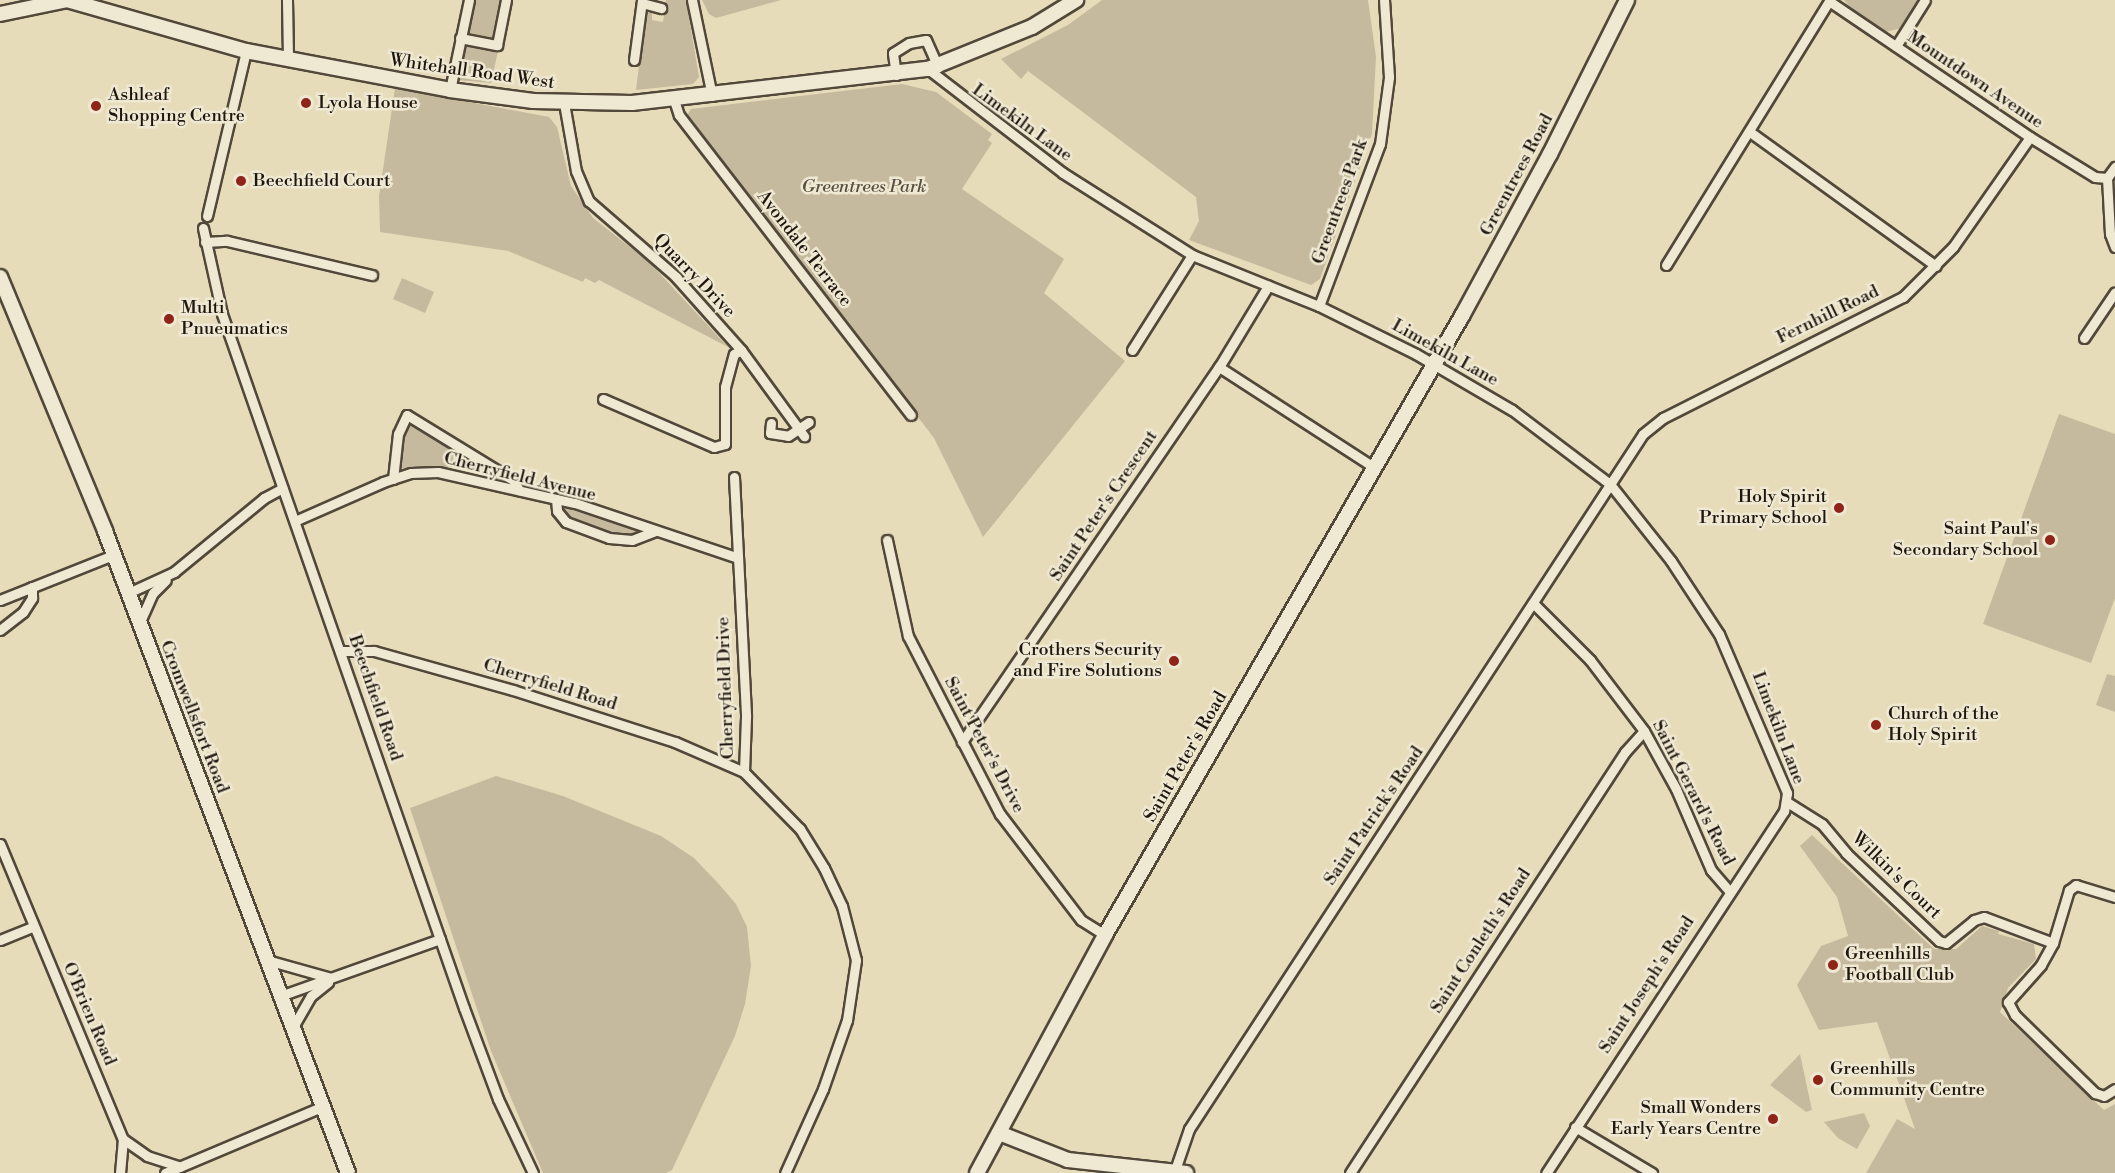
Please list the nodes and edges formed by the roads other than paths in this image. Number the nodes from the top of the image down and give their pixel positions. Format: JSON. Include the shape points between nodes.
{"nodes":[{"id":1,"x":287,"y":0,"type":"edge"},
{"id":2,"x":469,"y":0,"type":"edge"},
{"id":3,"x":506,"y":0,"type":"edge"},
{"id":4,"x":692,"y":0,"type":"edge"},
{"id":5,"x":1076,"y":0,"type":"edge"},
{"id":6,"x":1384,"y":0,"type":"edge"},
{"id":7,"x":1627,"y":0,"type":"edge"},
{"id":8,"x":1925,"y":0,"type":"edge"},
{"id":9,"x":642,"y":1,"type":"edge"},
{"id":10,"x":1829,"y":1,"type":"edge"},
{"id":11,"x":661,"y":8,"type":"dead end"},
{"id":12,"x":0,"y":14,"type":"edge"},
{"id":13,"x":460,"y":38,"type":"junction"},
{"id":14,"x":1896,"y":46,"type":"junction"},
{"id":15,"x":246,"y":51,"type":"junction"},
{"id":16,"x":288,"y":59,"type":"junction"},
{"id":17,"x":634,"y":60,"type":"dead end"},
{"id":18,"x":933,"y":68,"type":"junction"},
{"id":19,"x":896,"y":75,"type":"junction"},
{"id":20,"x":450,"y":90,"type":"junction"},
{"id":21,"x":711,"y":96,"type":"junction"},
{"id":22,"x":674,"y":100,"type":"junction"},
{"id":23,"x":564,"y":103,"type":"junction"},
{"id":24,"x":1750,"y":132,"type":"junction"},
{"id":25,"x":2030,"y":137,"type":"junction"},
{"id":26,"x":2115,"y":167,"type":"edge"},
{"id":27,"x":2107,"y":178,"type":"junction"},
{"id":28,"x":207,"y":216,"type":"dead end"},
{"id":29,"x":203,"y":228,"type":"dead end"},
{"id":30,"x":205,"y":242,"type":"junction"},
{"id":31,"x":2115,"y":247,"type":"edge"},
{"id":32,"x":1192,"y":255,"type":"junction"},
{"id":33,"x":1666,"y":265,"type":"dead end"},
{"id":34,"x":1936,"y":266,"type":"junction"},
{"id":35,"x":372,"y":275,"type":"dead end"},
{"id":36,"x":0,"y":277,"type":"edge"},
{"id":37,"x":1268,"y":286,"type":"junction"},
{"id":38,"x":2115,"y":292,"type":"edge"},
{"id":39,"x":1318,"y":306,"type":"junction"},
{"id":40,"x":2084,"y":338,"type":"dead end"},
{"id":41,"x":741,"y":350,"type":"junction"},
{"id":42,"x":1132,"y":350,"type":"dead end"},
{"id":43,"x":1434,"y":365,"type":"junction"},
{"id":44,"x":1219,"y":367,"type":"junction"},
{"id":45,"x":603,"y":399,"type":"dead end"},
{"id":46,"x":911,"y":415,"type":"dead end"},
{"id":47,"x":809,"y":422,"type":"dead end"},
{"id":48,"x":771,"y":423,"type":"dead end"},
{"id":49,"x":801,"y":433,"type":"junction"},
{"id":50,"x":1375,"y":468,"type":"junction"},
{"id":51,"x":734,"y":477,"type":"dead end"},
{"id":52,"x":393,"y":479,"type":"junction"},
{"id":53,"x":1610,"y":484,"type":"junction"},
{"id":54,"x":283,"y":488,"type":"junction"},
{"id":55,"x":519,"y":490,"type":"junction"},
{"id":56,"x":556,"y":499,"type":"junction"},
{"id":57,"x":297,"y":520,"type":"junction"},
{"id":58,"x":655,"y":531,"type":"junction"},
{"id":59,"x":887,"y":540,"type":"dead end"},
{"id":60,"x":113,"y":555,"type":"junction"},
{"id":61,"x":738,"y":558,"type":"junction"},
{"id":62,"x":174,"y":572,"type":"junction"},
{"id":63,"x":32,"y":587,"type":"junction"},
{"id":64,"x":128,"y":593,"type":"junction"},
{"id":65,"x":0,"y":600,"type":"edge"},
{"id":66,"x":1533,"y":603,"type":"junction"},
{"id":67,"x":140,"y":624,"type":"junction"},
{"id":68,"x":0,"y":630,"type":"edge"},
{"id":69,"x":341,"y":651,"type":"junction"},
{"id":70,"x":1644,"y":731,"type":"junction"},
{"id":71,"x":962,"y":742,"type":"junction"},
{"id":72,"x":744,"y":772,"type":"junction"},
{"id":73,"x":1787,"y":802,"type":"junction"},
{"id":74,"x":1781,"y":818,"type":"joint"},
{"id":75,"x":0,"y":843,"type":"edge"},
{"id":76,"x":1729,"y":891,"type":"junction"},
{"id":77,"x":2115,"y":897,"type":"edge"},
{"id":78,"x":33,"y":927,"type":"junction"},
{"id":79,"x":1105,"y":935,"type":"junction"},
{"id":80,"x":440,"y":939,"type":"junction"},
{"id":81,"x":0,"y":940,"type":"edge"},
{"id":82,"x":2052,"y":943,"type":"junction"},
{"id":83,"x":267,"y":960,"type":"junction"},
{"id":84,"x":332,"y":978,"type":"junction"},
{"id":85,"x":280,"y":996,"type":"junction"},
{"id":86,"x":292,"y":1028,"type":"junction"},
{"id":87,"x":2115,"y":1089,"type":"edge"},
{"id":88,"x":321,"y":1107,"type":"junction"},
{"id":89,"x":1575,"y":1127,"type":"junction"},
{"id":90,"x":999,"y":1133,"type":"junction"},
{"id":91,"x":123,"y":1139,"type":"junction"},
{"id":92,"x":180,"y":1167,"type":"junction"},
{"id":93,"x":1180,"y":1171,"type":"edge"},
{"id":94,"x":120,"y":1173,"type":"edge"},
{"id":95,"x":165,"y":1173,"type":"edge"},
{"id":96,"x":348,"y":1173,"type":"edge"},
{"id":97,"x":533,"y":1173,"type":"edge"},
{"id":98,"x":785,"y":1173,"type":"edge"},
{"id":99,"x":977,"y":1173,"type":"edge"},
{"id":100,"x":1350,"y":1173,"type":"edge"},
{"id":101,"x":1546,"y":1173,"type":"edge"},
{"id":102,"x":1652,"y":1173,"type":"edge"}],
"edges":[{"from":1,"to":16,"type":"street"},
{"from":2,"to":13,"type":"street"},
{"from":3,"to":13,"type":"street","via":[[497,45]]},
{"from":4,"to":21,"type":"street"},
{"from":5,"to":18,"type":"main road","name":"Whitehall Road West","via":[[1032,27]]},
{"from":6,"to":39,"type":"street","name":"Greentrees Park","via":[[1389,77],[1380,144]]},
{"from":7,"to":43,"type":"main road","name":"Greentrees Road","via":[[1550,154]]},
{"from":8,"to":14,"type":"street"},
{"from":9,"to":11,"type":"street"},
{"from":9,"to":17,"type":"street"},
{"from":10,"to":14,"type":"street","name":"Mountdown Avenue"},
{"from":10,"to":24,"type":"street"},
{"from":12,"to":15,"type":"main road","name":"Whitehall Road West","via":[[67,0]]},
{"from":13,"to":20,"type":"street"},
{"from":14,"to":25,"type":"street","name":"Mountdown Avenue"},
{"from":15,"to":16,"type":"main road","name":"Whitehall Road West"},
{"from":15,"to":28,"type":"street"},
{"from":16,"to":20,"type":"main road","name":"Whitehall Road West"},
{"from":18,"to":19,"type":"main road","name":"Whitehall Road West"},
{"from":18,"to":19,"type":"street","via":[[926,40],[909,43],[893,53]]},
{"from":18,"to":32,"type":"street","name":"Limekiln Lane","via":[[1063,173]]},
{"from":19,"to":21,"type":"main road","name":"Whitehall Road West"},
{"from":20,"to":23,"type":"main road","name":"Whitehall Road West"},
{"from":21,"to":22,"type":"main road","name":"Whitehall Road West"},
{"from":22,"to":23,"type":"main road","name":"Whitehall Road West"},
{"from":22,"to":46,"type":"street","name":"Avondale Terrace","via":[[679,115]]},
{"from":23,"to":41,"type":"street","name":"Quarry Drive","via":[[576,171],[590,201],[659,258]]},
{"from":24,"to":33,"type":"street"},
{"from":24,"to":34,"type":"street"},
{"from":25,"to":27,"type":"street","name":"Mountdown Avenue","via":[[2096,177]]},
{"from":25,"to":34,"type":"street","name":"Fernhill Road"},
{"from":26,"to":27,"type":"street"},
{"from":27,"to":31,"type":"street","via":[[2110,234]]},
{"from":29,"to":30,"type":"street","name":"Beechfield Road"},
{"from":30,"to":35,"type":"street","via":[[227,241]]},
{"from":30,"to":54,"type":"street","name":"Beechfield Road","via":[[222,314]]},
{"from":32,"to":37,"type":"street","name":"Limekiln Lane"},
{"from":32,"to":42,"type":"street"},
{"from":34,"to":53,"type":"street","name":"Fernhill Road","via":[[1903,297],[1663,418],[1643,434]]},
{"from":36,"to":60,"type":"main road","name":"Cromwellsfort Road"},
{"from":37,"to":39,"type":"street","name":"Limekiln Lane"},
{"from":37,"to":44,"type":"street","name":"Saint Peter's Crescent"},
{"from":38,"to":40,"type":"street"},
{"from":39,"to":43,"type":"street","name":"Limekiln Lane"},
{"from":41,"to":45,"type":"street","via":[[734,354],[725,387],[725,444],[714,447]]},
{"from":41,"to":49,"type":"street","name":"Quarry Drive"},
{"from":43,"to":50,"type":"main road","name":"Saint Peter's Road"},
{"from":43,"to":53,"type":"street","name":"Limekiln Lane","via":[[1512,410]]},
{"from":44,"to":50,"type":"street"},
{"from":44,"to":71,"type":"street","name":"Saint Peter's Crescent"},
{"from":47,"to":49,"type":"street"},
{"from":48,"to":49,"type":"street","via":[[770,433]]},
{"from":50,"to":79,"type":"main road","name":"Saint Peter's Road"},
{"from":51,"to":61,"type":"street","name":"Cherryfield Drive"},
{"from":52,"to":55,"type":"street","name":"Cherryfield Avenue","via":[[411,473],[438,472]]},
{"from":52,"to":55,"type":"street","via":[[398,434],[407,415],[513,480]]},
{"from":52,"to":57,"type":"street","name":"Cherryfield Avenue"},
{"from":53,"to":66,"type":"street","name":"Saint Patrick's Road"},
{"from":53,"to":73,"type":"street","name":"Limekiln Lane","via":[[1671,561],[1719,634],[1742,680],[1787,793]]},
{"from":54,"to":57,"type":"street","name":"Beechfield Road"},
{"from":54,"to":62,"type":"street","via":[[264,498]]},
{"from":55,"to":56,"type":"street","name":"Cherryfield Avenue"},
{"from":56,"to":58,"type":"street","name":"Cherryfield Avenue"},
{"from":56,"to":58,"type":"street","via":[[557,511],[566,522],[609,537],[632,540]]},
{"from":57,"to":69,"type":"street","name":"Beechfield Road"},
{"from":58,"to":61,"type":"street","name":"Cherryfield Avenue"},
{"from":59,"to":71,"type":"street","name":"Saint Peter's Drive","via":[[908,636]]},
{"from":60,"to":63,"type":"street"},
{"from":60,"to":64,"type":"main road","name":"Cromwellsfort Road"},
{"from":61,"to":72,"type":"street","name":"Cherryfield Drive","via":[[746,717]]},
{"from":62,"to":64,"type":"street"},
{"from":62,"to":67,"type":"street","via":[[153,594]]},
{"from":63,"to":65,"type":"street"},
{"from":63,"to":68,"type":"street","via":[[32,598],[23,612]]},
{"from":64,"to":67,"type":"main road","name":"Cromwellsfort Road"},
{"from":66,"to":70,"type":"street","name":"Saint Gerard's Road","via":[[1590,660]]},
{"from":66,"to":93,"type":"street","name":"Saint Patrick's Road","via":[[1189,1129]]},
{"from":67,"to":83,"type":"main road","name":"Cromwellsfort Road"},
{"from":69,"to":72,"type":"street","name":"Cherryfield Road","via":[[374,651],[513,690],[675,742]]},
{"from":69,"to":80,"type":"street","name":"Beechfield Road"},
{"from":70,"to":76,"type":"street","name":"Saint Gerard's Road","via":[[1676,789],[1711,870]]},
{"from":70,"to":100,"type":"street","name":"Saint Conleth's Road","via":[[1624,752]]},
{"from":71,"to":79,"type":"street","name":"Saint Peter's Drive","via":[[1000,814],[1042,874],[1081,920]]},
{"from":72,"to":98,"type":"street","name":"Cherryfield Drive","via":[[800,829],[824,868],[842,906],[856,960],[847,1020],[823,1089]]},
{"from":73,"to":74,"type":"street","name":"Limekiln Lane"},
{"from":73,"to":82,"type":"street","name":"Wilkin's Court","via":[[1822,824],[1846,853],[1939,941],[1946,943],[1974,920],[1984,917]]},
{"from":74,"to":76,"type":"street","name":"Saint Joseph's Road"},
{"from":75,"to":78,"type":"street","name":"O'Brien Road"},
{"from":76,"to":89,"type":"street","name":"Saint Joseph's Road"},
{"from":77,"to":82,"type":"street","via":[[2076,885],[2069,890]]},
{"from":78,"to":81,"type":"street"},
{"from":78,"to":91,"type":"street","name":"O'Brien Road"},
{"from":79,"to":90,"type":"main road","name":"Saint Peter's Road"},
{"from":80,"to":84,"type":"street"},
{"from":80,"to":97,"type":"street","name":"Beechfield Road","via":[[498,1099]]},
{"from":82,"to":87,"type":"street","via":[[2041,965],[2011,995],[2010,1009],[2095,1093],[2103,1096]]},
{"from":83,"to":84,"type":"street"},
{"from":83,"to":85,"type":"main road","name":"Cromwellsfort Road"},
{"from":84,"to":85,"type":"street"},
{"from":84,"to":86,"type":"street","via":[[311,996]]},
{"from":85,"to":86,"type":"main road","name":"Cromwellsfort Road"},
{"from":86,"to":88,"type":"main road","name":"Cromwellsfort Road"},
{"from":88,"to":92,"type":"street"},
{"from":88,"to":96,"type":"main road","name":"Cromwellsfort Road"},
{"from":89,"to":101,"type":"street","name":"Saint Joseph's Road"},
{"from":89,"to":102,"type":"street"},
{"from":90,"to":93,"type":"main road","via":[[1068,1160]]},
{"from":90,"to":99,"type":"main road","name":"Saint Peter's Road"},
{"from":91,"to":92,"type":"street","via":[[147,1156]]},
{"from":91,"to":94,"type":"street"},
{"from":92,"to":95,"type":"street"}]}
